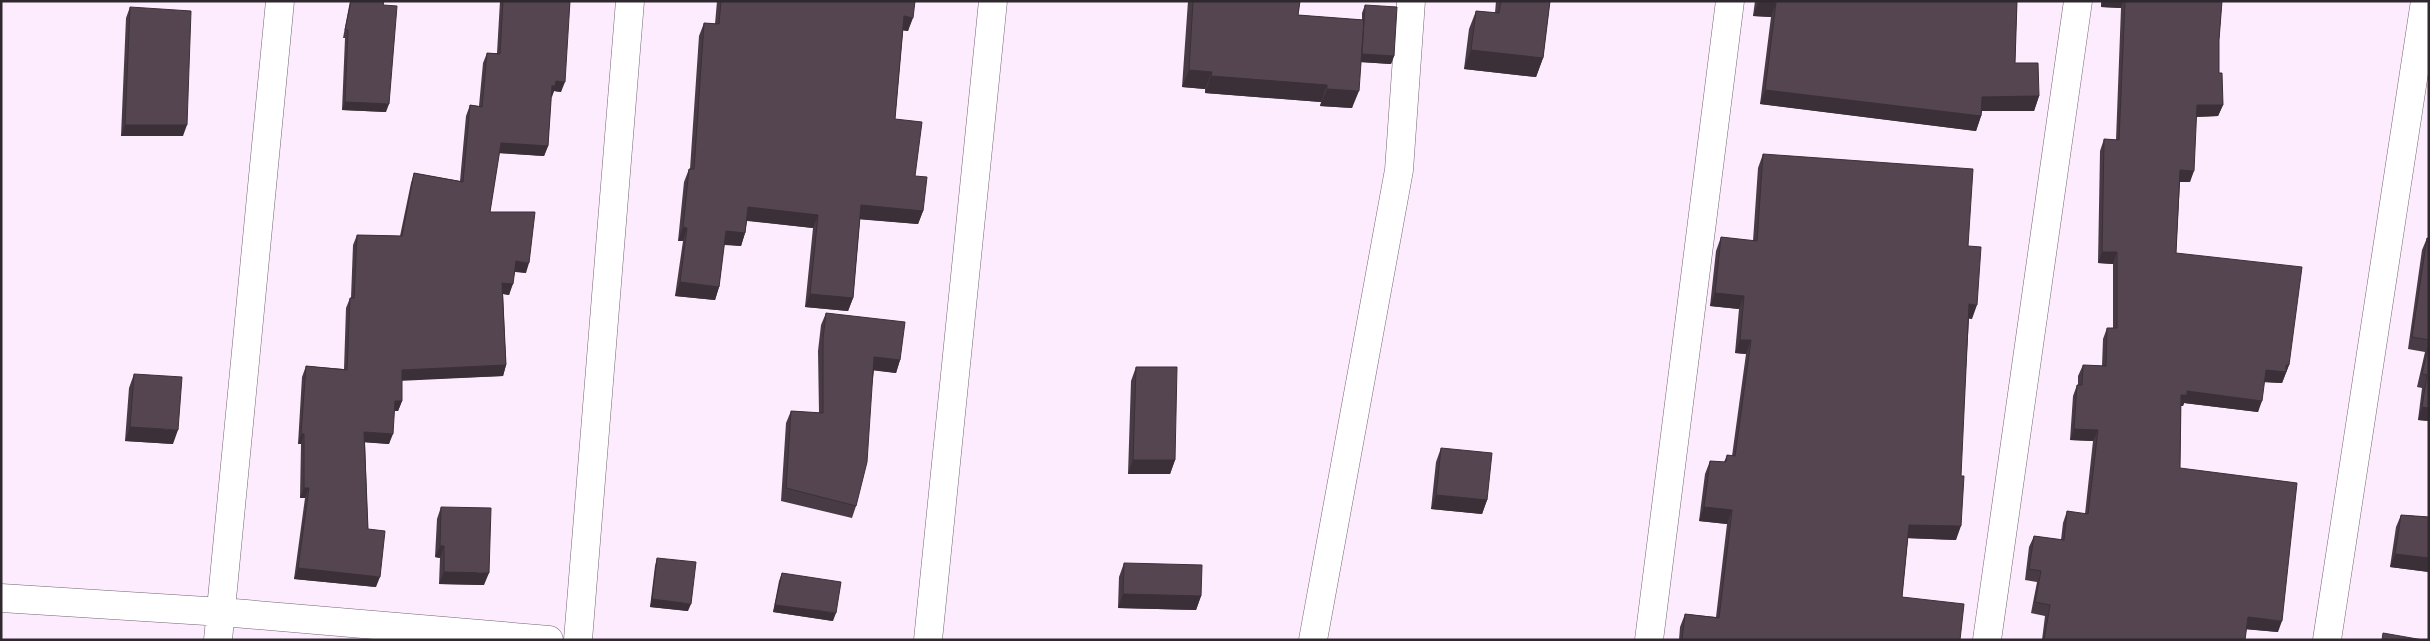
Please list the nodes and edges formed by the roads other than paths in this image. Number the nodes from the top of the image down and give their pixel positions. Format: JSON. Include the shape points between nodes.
{"nodes":[{"id":1,"x":280,"y":1,"type":"edge"},
{"id":2,"x":630,"y":1,"type":"edge"},
{"id":3,"x":993,"y":1,"type":"edge"},
{"id":4,"x":1411,"y":1,"type":"edge"},
{"id":5,"x":1730,"y":1,"type":"edge"},
{"id":6,"x":2078,"y":1,"type":"edge"},
{"id":7,"x":2425,"y":1,"type":"edge"},
{"id":8,"x":1,"y":598,"type":"edge"},
{"id":9,"x":222,"y":612,"type":"junction"},
{"id":10,"x":218,"y":640,"type":"edge"},
{"id":11,"x":549,"y":640,"type":"edge"},
{"id":12,"x":578,"y":640,"type":"edge"},
{"id":13,"x":928,"y":640,"type":"edge"},
{"id":14,"x":1313,"y":640,"type":"edge"},
{"id":15,"x":1649,"y":640,"type":"edge"},
{"id":16,"x":1987,"y":640,"type":"edge"},
{"id":17,"x":2327,"y":640,"type":"edge"}],
"edges":[{"from":1,"to":9,"type":"street"},
{"from":2,"to":12,"type":"street"},
{"from":3,"to":13,"type":"street"},
{"from":4,"to":14,"type":"street","via":[[1399,170]]},
{"from":5,"to":15,"type":"street"},
{"from":6,"to":16,"type":"street"},
{"from":7,"to":17,"type":"street"},
{"from":8,"to":9,"type":"street"},
{"from":9,"to":10,"type":"street"},
{"from":9,"to":11,"type":"street"}]}
